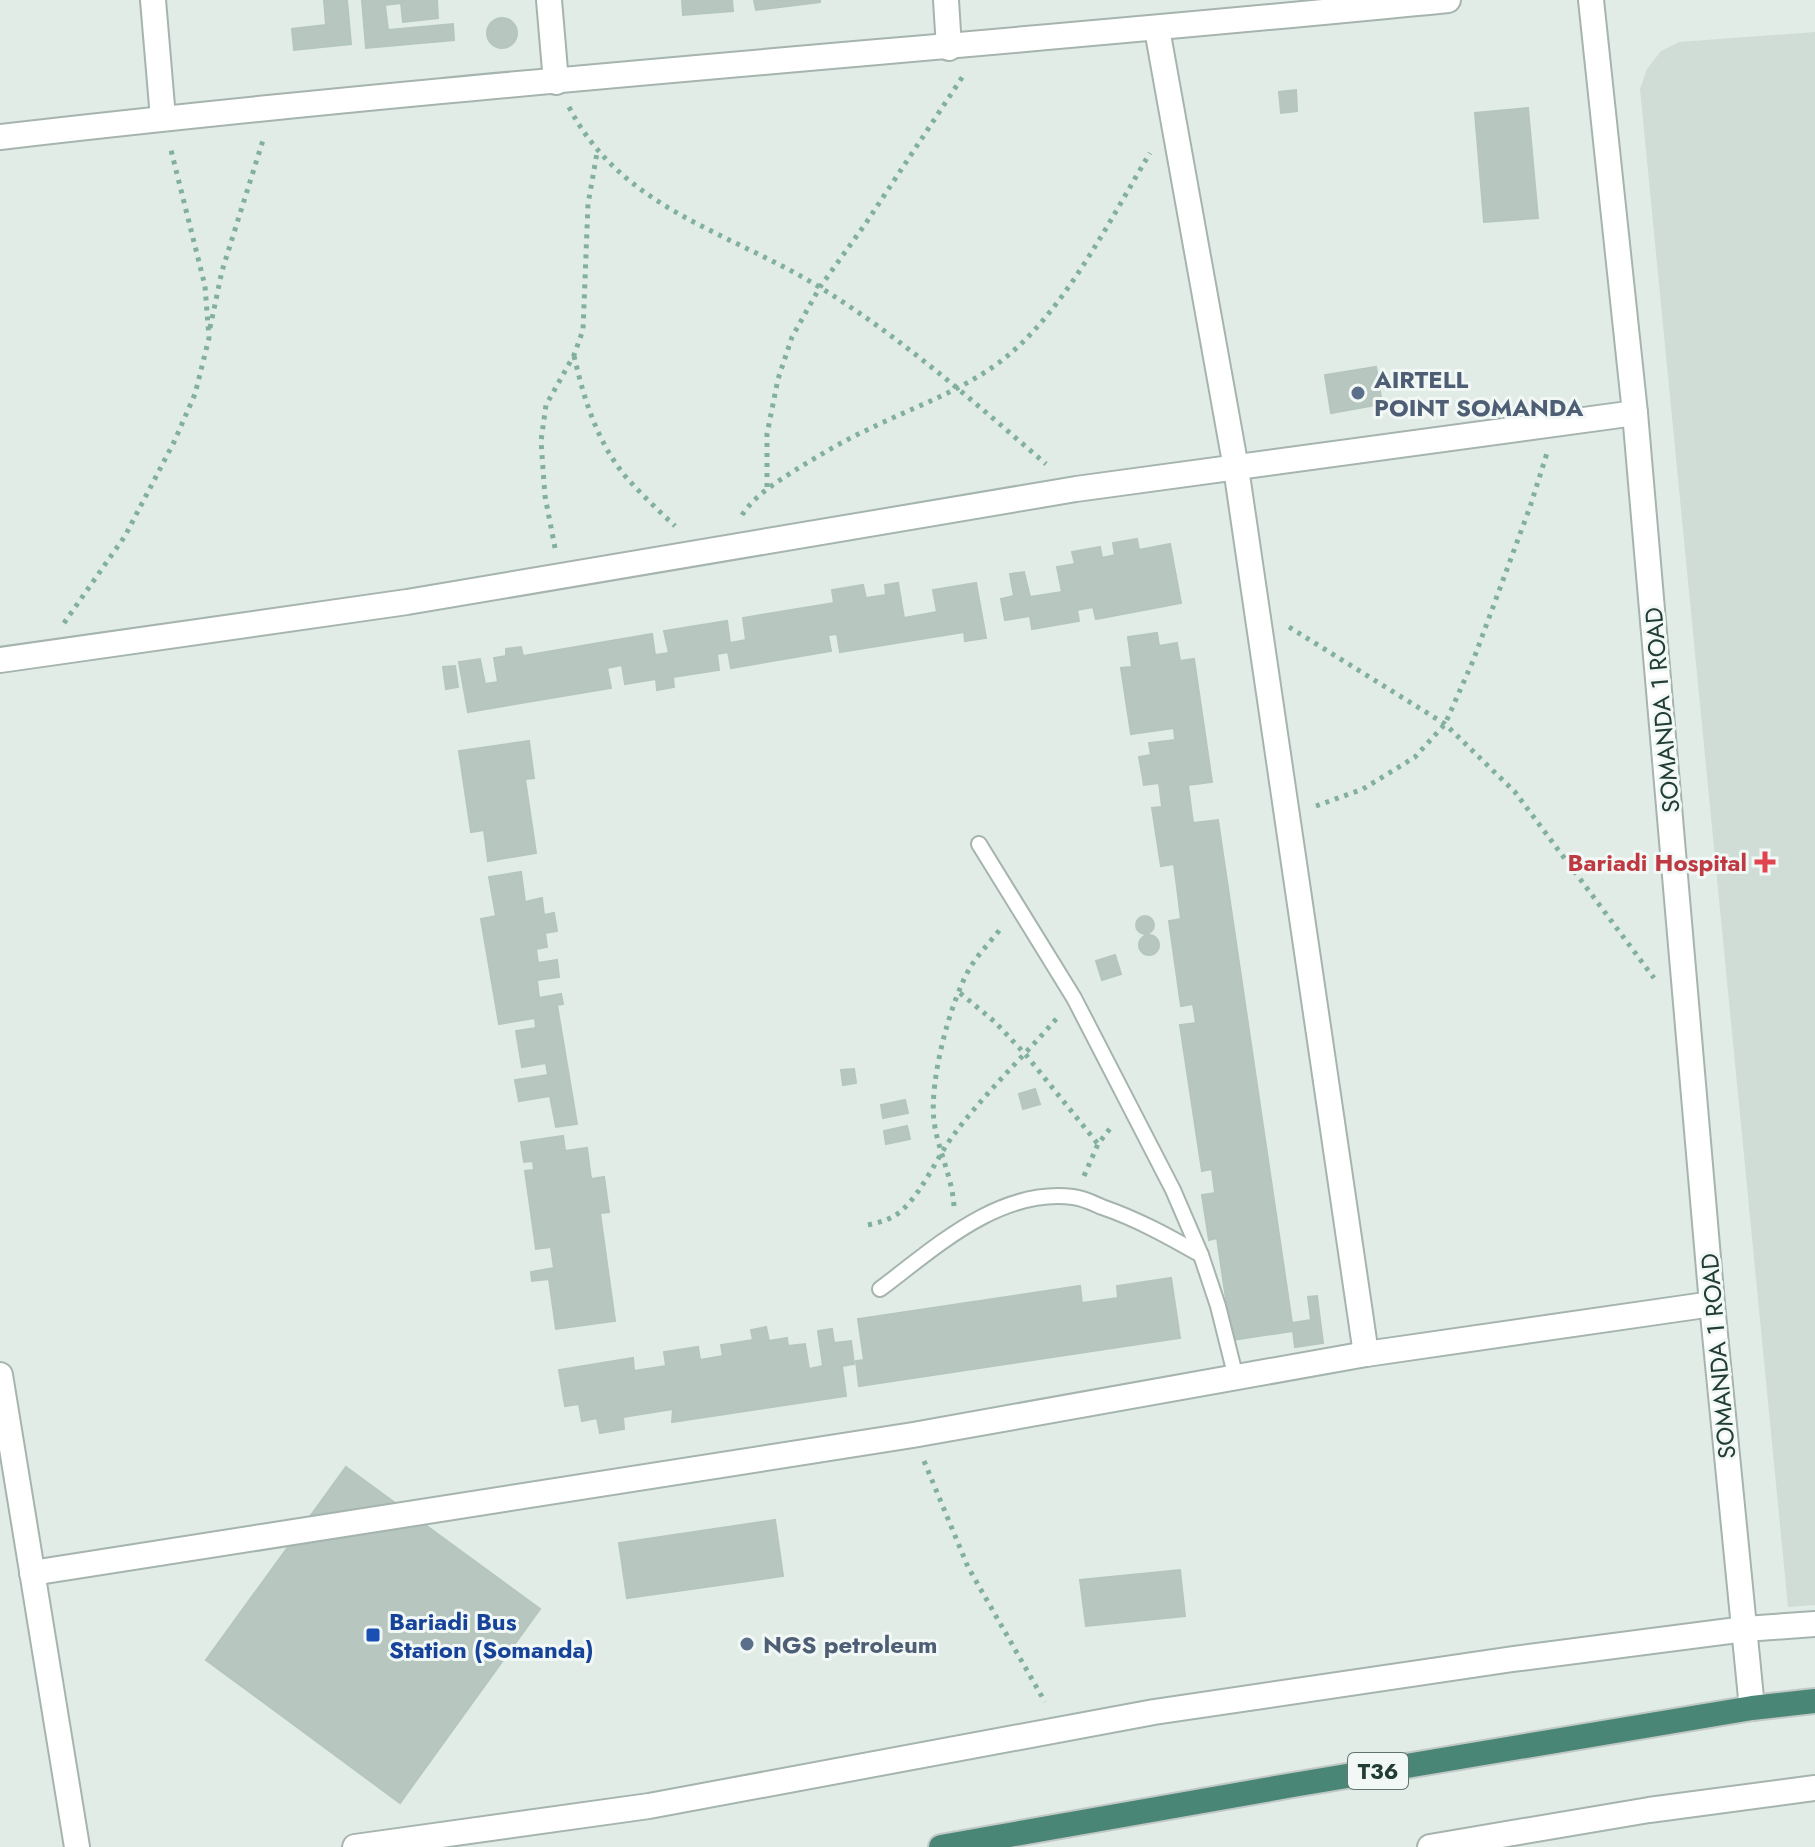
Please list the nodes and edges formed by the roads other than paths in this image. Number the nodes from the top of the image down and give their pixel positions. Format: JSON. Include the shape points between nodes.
{"nodes":[{"id":1,"x":153,"y":0,"type":"edge"},
{"id":2,"x":549,"y":0,"type":"edge"},
{"id":3,"x":946,"y":0,"type":"edge"},
{"id":4,"x":1448,"y":0,"type":"edge"},
{"id":5,"x":1591,"y":0,"type":"edge"},
{"id":6,"x":1157,"y":29,"type":"junction"},
{"id":7,"x":949,"y":48,"type":"junction"},
{"id":8,"x":556,"y":82,"type":"junction"},
{"id":9,"x":163,"y":118,"type":"junction"},
{"id":10,"x":0,"y":137,"type":"edge"},
{"id":11,"x":1635,"y":413,"type":"junction"},
{"id":12,"x":1236,"y":468,"type":"junction"},
{"id":13,"x":0,"y":660,"type":"edge"},
{"id":14,"x":979,"y":844,"type":"dead end"},
{"id":15,"x":1201,"y":1255,"type":"junction"},
{"id":16,"x":880,"y":1289,"type":"dead end"},
{"id":17,"x":1712,"y":1304,"type":"junction"},
{"id":18,"x":1366,"y":1354,"type":"junction"},
{"id":19,"x":0,"y":1375,"type":"edge"},
{"id":20,"x":1236,"y":1378,"type":"junction"},
{"id":21,"x":32,"y":1573,"type":"junction"},
{"id":22,"x":1815,"y":1624,"type":"edge"},
{"id":23,"x":1745,"y":1629,"type":"junction"},
{"id":24,"x":1815,"y":1701,"type":"edge"},
{"id":25,"x":1752,"y":1708,"type":"junction"},
{"id":26,"x":1815,"y":1788,"type":"edge"},
{"id":27,"x":77,"y":1847,"type":"edge"},
{"id":28,"x":355,"y":1847,"type":"edge"},
{"id":29,"x":941,"y":1847,"type":"edge"},
{"id":30,"x":1430,"y":1847,"type":"edge"}],
"edges":[{"from":1,"to":9,"type":"street"},
{"from":2,"to":8,"type":"street"},
{"from":3,"to":7,"type":"street"},
{"from":4,"to":6,"type":"street"},
{"from":5,"to":11,"type":"street","name":"SOMANDA 1 ROAD"},
{"from":6,"to":7,"type":"street"},
{"from":6,"to":12,"type":"street"},
{"from":7,"to":8,"type":"street"},
{"from":8,"to":9,"type":"street"},
{"from":9,"to":10,"type":"street"},
{"from":11,"to":12,"type":"street"},
{"from":11,"to":17,"type":"street","name":"SOMANDA 1 ROAD"},
{"from":12,"to":13,"type":"street","via":[[1076,489],[407,602]]},
{"from":12,"to":18,"type":"street"},
{"from":14,"to":15,"type":"lane","via":[[1074,998]]},
{"from":15,"to":16,"type":"lane","via":[[1138,1220],[1075,1197],[1036,1196],[998,1209],[953,1235]]},
{"from":15,"to":20,"type":"lane"},
{"from":17,"to":18,"type":"street"},
{"from":17,"to":23,"type":"street","name":"SOMANDA 1 ROAD"},
{"from":18,"to":20,"type":"street"},
{"from":19,"to":21,"type":"street"},
{"from":20,"to":21,"type":"street","via":[[913,1435]]},
{"from":21,"to":27,"type":"street"},
{"from":22,"to":23,"type":"street"},
{"from":23,"to":25,"type":"street","name":"SOMANDA 1 ROAD"},
{"from":23,"to":28,"type":"street","via":[[1154,1712],[649,1806]]},
{"from":24,"to":25,"type":"highway","number":"T36"},
{"from":25,"to":29,"type":"highway","number":"T36"},
{"from":26,"to":30,"type":"street"}]}
